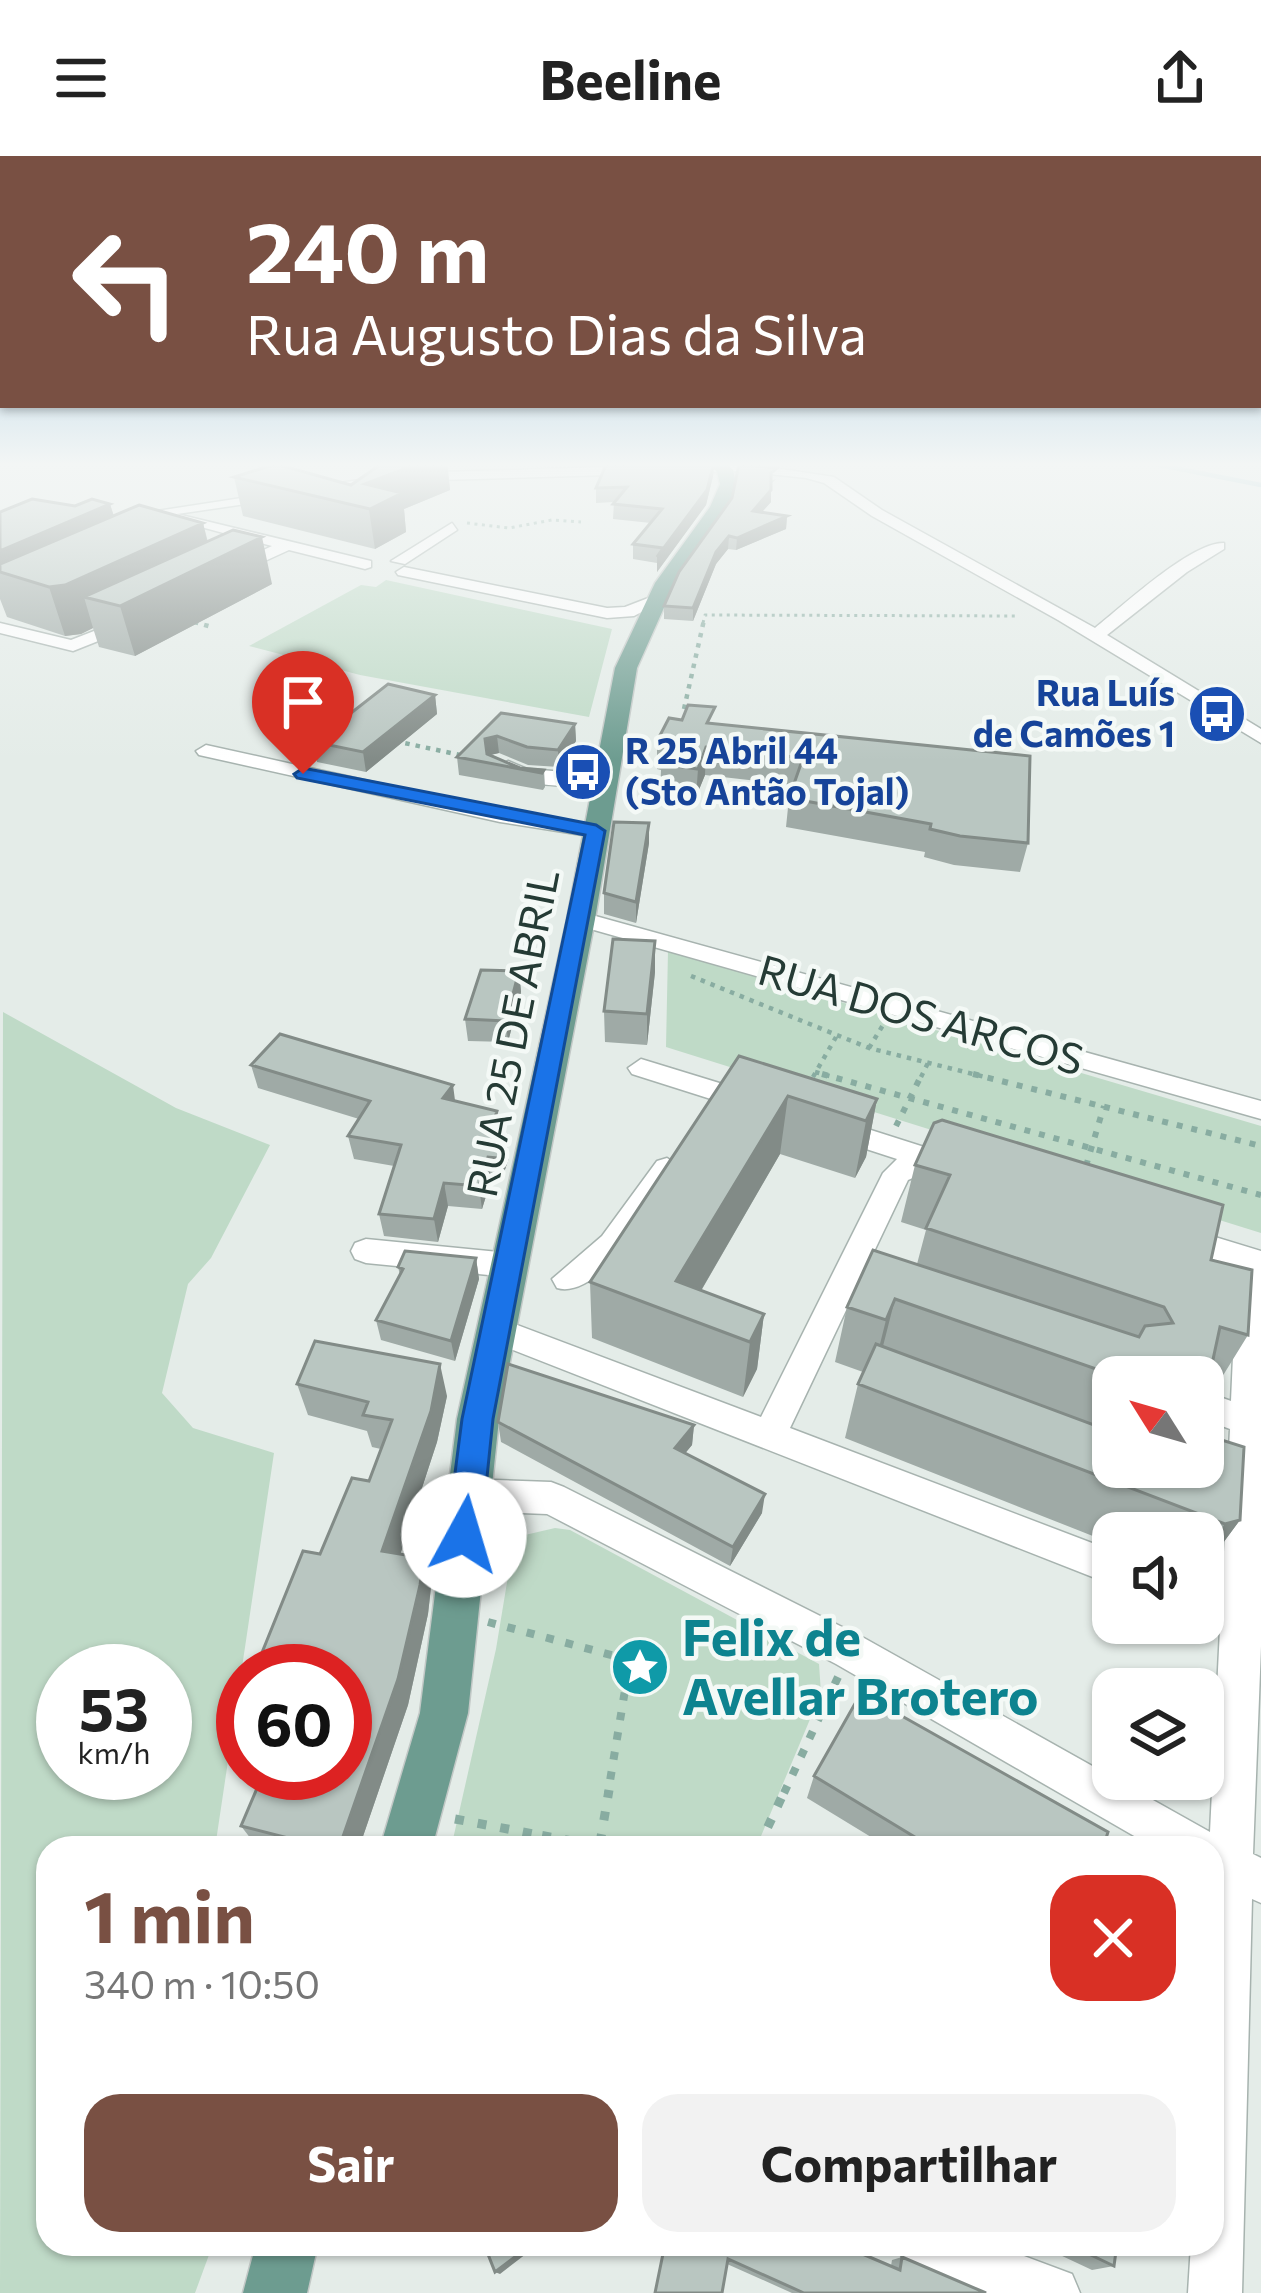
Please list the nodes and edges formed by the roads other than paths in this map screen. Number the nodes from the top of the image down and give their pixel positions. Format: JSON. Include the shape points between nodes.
{"nodes":[{"id":1,"x":252,"y":562,"type":"edge"},
{"id":2,"x":356,"y":562,"type":"edge"},
{"id":3,"x":406,"y":562,"type":"edge"},
{"id":4,"x":675,"y":562,"type":"edge"},
{"id":5,"x":965,"y":562,"type":"edge"},
{"id":6,"x":1193,"y":562,"type":"edge"},
{"id":7,"x":393,"y":572,"type":"junction"},
{"id":8,"x":214,"y":580,"type":"edge"},
{"id":9,"x":154,"y":610,"type":"edge"},
{"id":10,"x":631,"y":617,"type":"junction"},
{"id":11,"x":0,"y":628,"type":"edge"},
{"id":12,"x":1096,"y":635,"type":"junction"},
{"id":13,"x":1261,"y":736,"type":"edge"},
{"id":14,"x":206,"y":751,"type":"dead end"},
{"id":15,"x":497,"y":763,"type":"edge"},
{"id":16,"x":604,"y":782,"type":"junction"},
{"id":17,"x":596,"y":831,"type":"junction"},
{"id":18,"x":581,"y":919,"type":"junction"},
{"id":19,"x":641,"y":1068,"type":"dead end"},
{"id":20,"x":720,"y":1093,"type":"junction"},
{"id":21,"x":1261,"y":1110,"type":"edge"},
{"id":22,"x":933,"y":1160,"type":"junction"},
{"id":23,"x":993,"y":1179,"type":"edge"},
{"id":24,"x":1138,"y":1224,"type":"edge"},
{"id":25,"x":366,"y":1251,"type":"dead end"},
{"id":26,"x":1257,"y":1262,"type":"edge"},
{"id":27,"x":509,"y":1265,"type":"junction"},
{"id":28,"x":568,"y":1280,"type":"dead end"},
{"id":29,"x":496,"y":1330,"type":"junction"},
{"id":30,"x":1224,"y":1412,"type":"edge"},
{"id":31,"x":1255,"y":1423,"type":"edge"},
{"id":32,"x":770,"y":1434,"type":"junction"},
{"id":33,"x":467,"y":1496,"type":"junction"},
{"id":34,"x":1092,"y":1560,"type":"edge"},
{"id":35,"x":1234,"y":1617,"type":"edge"},
{"id":36,"x":411,"y":1830,"type":"edge"},
{"id":37,"x":1177,"y":1836,"type":"edge"},
{"id":38,"x":1225,"y":1863,"type":"edge"},
{"id":39,"x":1224,"y":1911,"type":"edge"},
{"id":40,"x":284,"y":2256,"type":"edge"},
{"id":41,"x":953,"y":2256,"type":"edge"},
{"id":42,"x":1217,"y":2256,"type":"edge"},
{"id":43,"x":1039,"y":2290,"type":"edge"},
{"id":44,"x":274,"y":2293,"type":"edge"},
{"id":45,"x":1216,"y":2293,"type":"edge"}],
"edges":[{"from":1,"to":8,"type":"street"},
{"from":2,"to":7,"type":"street"},
{"from":3,"to":7,"type":"street"},
{"from":4,"to":10,"type":"main road","name":"RUA 25 DE ABRIL"},
{"from":5,"to":12,"type":"street"},
{"from":6,"to":12,"type":"street"},
{"from":7,"to":10,"type":"street"},
{"from":9,"to":11,"type":"street","via":[[73,646]]},
{"from":10,"to":16,"type":"main road","name":"RUA 25 DE ABRIL"},
{"from":12,"to":13,"type":"street"},
{"from":14,"to":17,"type":"street"},
{"from":15,"to":16,"type":"street","via":[[523,775],[568,770]]},
{"from":16,"to":17,"type":"main road","name":"RUA 25 DE ABRIL"},
{"from":17,"to":18,"type":"main road","name":"RUA 25 DE ABRIL"},
{"from":18,"to":21,"type":"street","name":"RUA DOS ARCOS"},
{"from":18,"to":27,"type":"main road","name":"RUA 25 DE ABRIL"},
{"from":19,"to":20,"type":"street"},
{"from":20,"to":22,"type":"street"},
{"from":20,"to":28,"type":"street","via":[[613,1244]]},
{"from":22,"to":23,"type":"street"},
{"from":22,"to":32,"type":"street","via":[[897,1173],[859,1285]]},
{"from":24,"to":26,"type":"street"},
{"from":25,"to":27,"type":"street"},
{"from":26,"to":31,"type":"street"},
{"from":27,"to":29,"type":"main road","name":"RUA 25 DE ABRIL"},
{"from":29,"to":32,"type":"street"},
{"from":29,"to":33,"type":"main road","name":"RUA 25 DE ABRIL"},
{"from":30,"to":31,"type":"street"},
{"from":31,"to":35,"type":"street"},
{"from":32,"to":34,"type":"street"},
{"from":33,"to":36,"type":"main road","name":"RUA 25 DE ABRIL","via":[[444,1713]]},
{"from":33,"to":37,"type":"street","via":[[551,1498],[850,1651]]},
{"from":35,"to":38,"type":"street"},
{"from":38,"to":39,"type":"street"},
{"from":40,"to":44,"type":"main road"},
{"from":41,"to":43,"type":"street"},
{"from":42,"to":45,"type":"street"}]}
